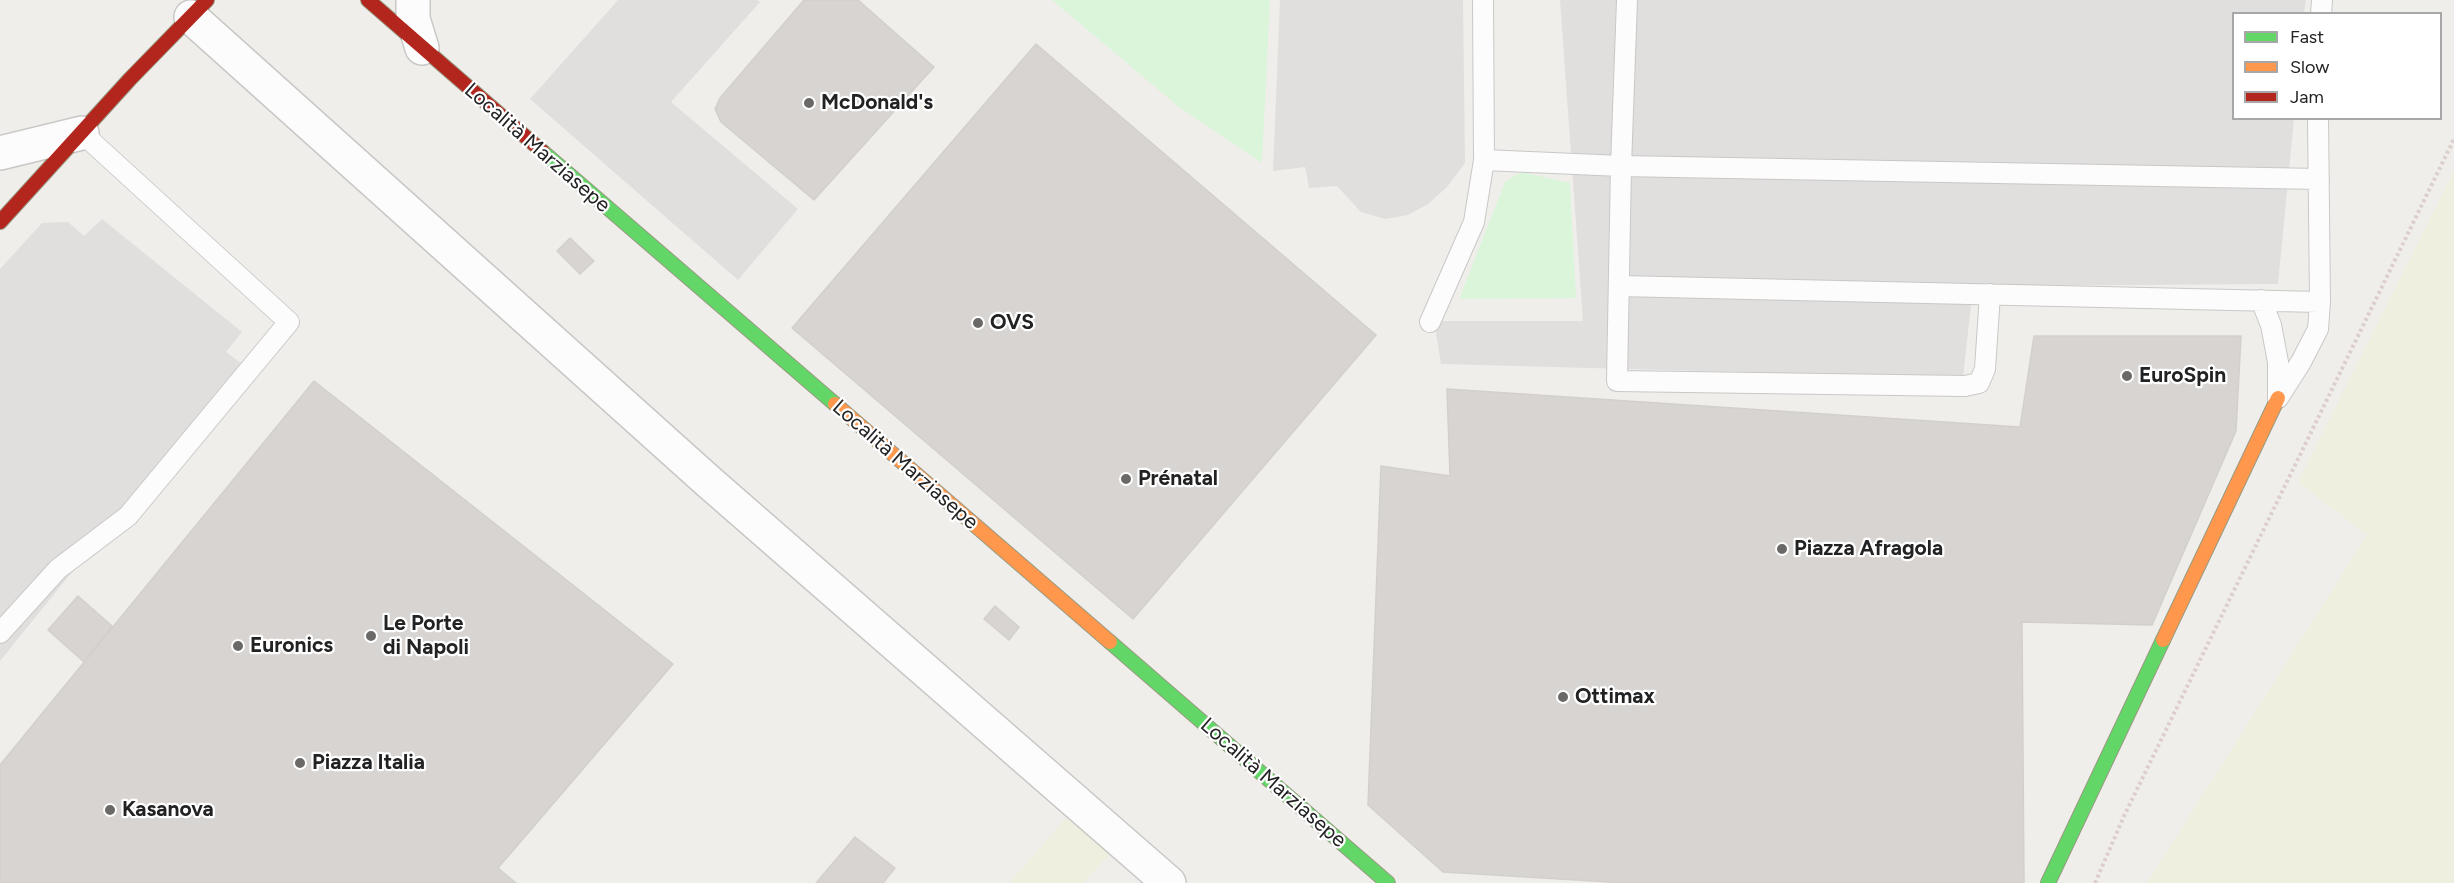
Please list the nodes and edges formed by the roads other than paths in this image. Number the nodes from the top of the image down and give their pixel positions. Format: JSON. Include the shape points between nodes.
{"nodes":[{"id":1,"x":368,"y":0,"type":"edge"},
{"id":2,"x":412,"y":0,"type":"edge"},
{"id":3,"x":1483,"y":0,"type":"edge"},
{"id":4,"x":1627,"y":0,"type":"edge"},
{"id":5,"x":199,"y":8,"type":"edge"},
{"id":6,"x":422,"y":48,"type":"junction"},
{"id":7,"x":2318,"y":120,"type":"edge"},
{"id":8,"x":81,"y":133,"type":"junction"},
{"id":9,"x":0,"y":153,"type":"edge"},
{"id":10,"x":1484,"y":160,"type":"junction"},
{"id":11,"x":1621,"y":166,"type":"junction"},
{"id":12,"x":2319,"y":179,"type":"junction"},
{"id":13,"x":0,"y":222,"type":"edge"},
{"id":14,"x":1619,"y":285,"type":"junction"},
{"id":15,"x":1990,"y":294,"type":"junction"},
{"id":16,"x":2261,"y":300,"type":"junction"},
{"id":17,"x":2320,"y":302,"type":"junction"},
{"id":18,"x":1430,"y":322,"type":"dead end"},
{"id":19,"x":2278,"y":398,"type":"junction"},
{"id":20,"x":0,"y":633,"type":"edge"},
{"id":21,"x":1168,"y":883,"type":"edge"},
{"id":22,"x":1388,"y":883,"type":"edge"},
{"id":23,"x":2048,"y":883,"type":"edge"}],
"edges":[{"from":1,"to":6,"type":"street","name":"Località Marziasepe"},
{"from":2,"to":6,"type":"street"},
{"from":3,"to":10,"type":"lane"},
{"from":4,"to":11,"type":"lane"},
{"from":5,"to":8,"type":"street"},
{"from":5,"to":21,"type":"street","via":[[700,474]]},
{"from":6,"to":22,"type":"street","name":"Località Marziasepe"},
{"from":7,"to":12,"type":"lane"},
{"from":8,"to":9,"type":"street"},
{"from":8,"to":13,"type":"street"},
{"from":8,"to":20,"type":"lane","via":[[289,322],[128,516],[58,568]]},
{"from":10,"to":11,"type":"lane"},
{"from":10,"to":18,"type":"lane","via":[[1474,222]]},
{"from":11,"to":12,"type":"lane"},
{"from":11,"to":14,"type":"lane"},
{"from":12,"to":17,"type":"lane"},
{"from":14,"to":15,"type":"lane"},
{"from":14,"to":15,"type":"lane","via":[[1617,381],[1965,387],[1979,383],[1985,369]]},
{"from":15,"to":16,"type":"lane"},
{"from":16,"to":17,"type":"lane"},
{"from":16,"to":19,"type":"lane","via":[[2271,325],[2278,362]]},
{"from":17,"to":19,"type":"lane","via":[[2318,329]]},
{"from":19,"to":23,"type":"street"}]}
